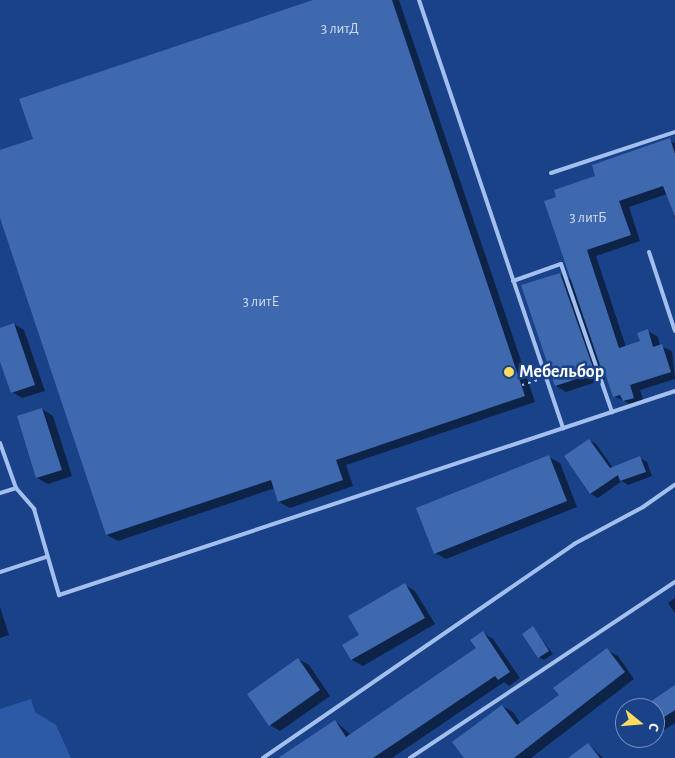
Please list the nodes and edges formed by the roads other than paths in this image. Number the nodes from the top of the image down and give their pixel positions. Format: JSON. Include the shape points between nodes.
{"nodes":[{"id":1,"x":419,"y":0,"type":"edge"},
{"id":2,"x":675,"y":132,"type":"edge"},
{"id":3,"x":551,"y":172,"type":"dead end"},
{"id":4,"x":649,"y":252,"type":"dead end"},
{"id":5,"x":513,"y":281,"type":"junction"},
{"id":6,"x":675,"y":331,"type":"edge"},
{"id":7,"x":675,"y":391,"type":"edge"},
{"id":8,"x":612,"y":412,"type":"junction"},
{"id":9,"x":563,"y":428,"type":"junction"},
{"id":10,"x":0,"y":443,"type":"edge"},
{"id":11,"x":7,"y":464,"type":"junction"},
{"id":12,"x":0,"y":466,"type":"edge"},
{"id":13,"x":675,"y":484,"type":"edge"},
{"id":14,"x":16,"y":488,"type":"junction"},
{"id":15,"x":0,"y":494,"type":"edge"},
{"id":16,"x":46,"y":557,"type":"junction"},
{"id":17,"x":0,"y":572,"type":"edge"},
{"id":18,"x":675,"y":582,"type":"edge"},
{"id":19,"x":263,"y":758,"type":"edge"},
{"id":20,"x":410,"y":758,"type":"edge"}],
"edges":[{"from":1,"to":5,"type":"lane"},
{"from":2,"to":3,"type":"lane"},
{"from":4,"to":6,"type":"lane"},
{"from":5,"to":8,"type":"lane","via":[[561,264]]},
{"from":5,"to":9,"type":"lane"},
{"from":7,"to":8,"type":"lane"},
{"from":8,"to":9,"type":"lane"},
{"from":9,"to":16,"type":"lane","via":[[59,595]]},
{"from":10,"to":11,"type":"lane"},
{"from":11,"to":12,"type":"lane"},
{"from":11,"to":14,"type":"lane"},
{"from":13,"to":19,"type":"lane","via":[[643,507],[574,544]]},
{"from":14,"to":15,"type":"lane"},
{"from":14,"to":16,"type":"lane","via":[[34,509]]},
{"from":16,"to":17,"type":"lane"},
{"from":18,"to":20,"type":"lane"}]}
